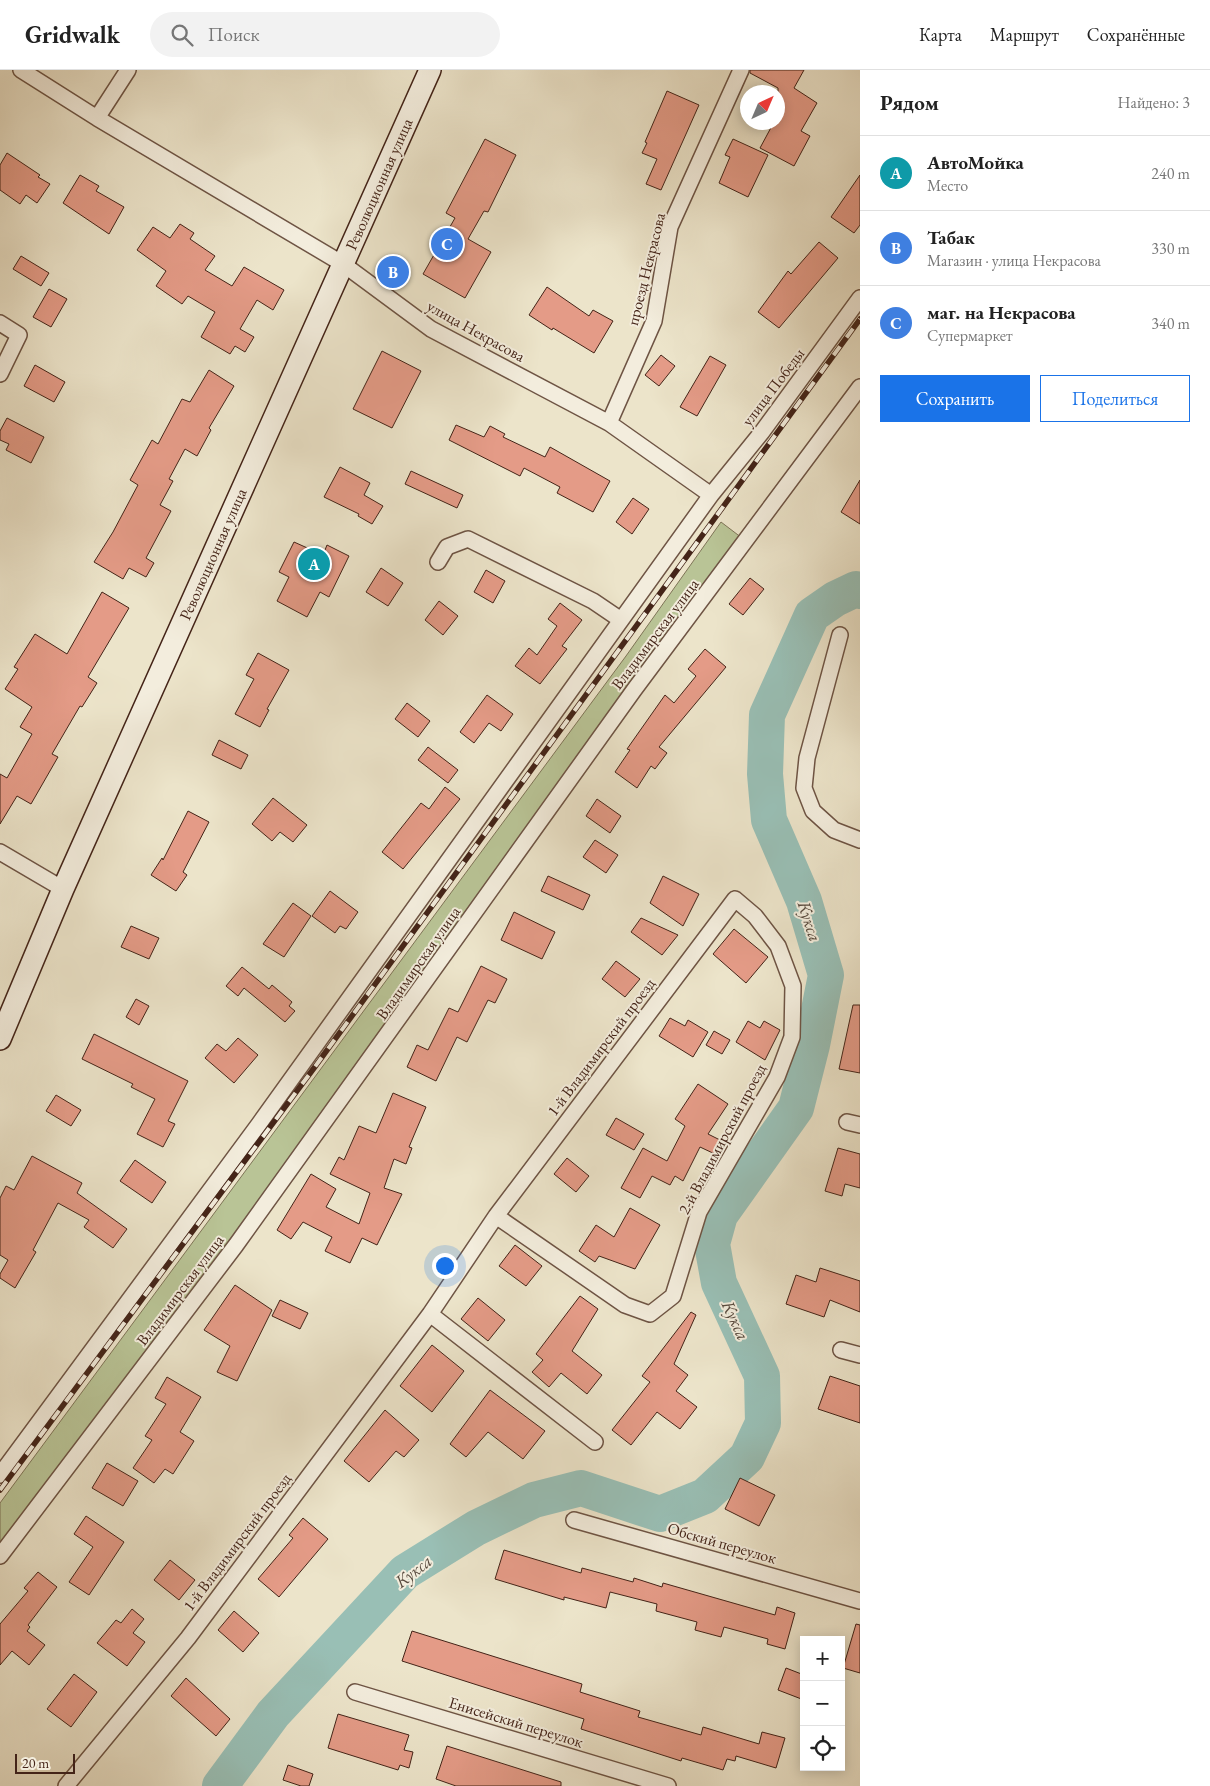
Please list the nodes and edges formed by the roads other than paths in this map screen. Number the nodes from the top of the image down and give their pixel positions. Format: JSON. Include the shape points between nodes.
{"nodes":[{"id":1,"x":22,"y":70,"type":"edge"},
{"id":2,"x":128,"y":70,"type":"edge"},
{"id":3,"x":430,"y":70,"type":"edge"},
{"id":4,"x":741,"y":70,"type":"edge"},
{"id":5,"x":97,"y":118,"type":"junction"},
{"id":6,"x":343,"y":264,"type":"junction"},
{"id":7,"x":860,"y":298,"type":"edge"},
{"id":8,"x":0,"y":323,"type":"edge"},
{"id":9,"x":0,"y":374,"type":"edge"},
{"id":10,"x":860,"y":386,"type":"edge"},
{"id":11,"x":609,"y":423,"type":"junction"},
{"id":12,"x":711,"y":495,"type":"junction"},
{"id":13,"x":438,"y":562,"type":"dead end"},
{"id":14,"x":621,"y":620,"type":"junction"},
{"id":15,"x":840,"y":635,"type":"dead end"},
{"id":16,"x":860,"y":840,"type":"edge"},
{"id":17,"x":0,"y":852,"type":"edge"},
{"id":18,"x":63,"y":889,"type":"junction"},
{"id":19,"x":735,"y":899,"type":"joint"},
{"id":20,"x":0,"y":1039,"type":"edge"},
{"id":21,"x":496,"y":1216,"type":"junction"},
{"id":22,"x":430,"y":1314,"type":"junction"},
{"id":23,"x":842,"y":1350,"type":"dead end"},
{"id":24,"x":860,"y":1355,"type":"edge"},
{"id":25,"x":595,"y":1442,"type":"dead end"},
{"id":26,"x":0,"y":1475,"type":"edge"},
{"id":27,"x":574,"y":1520,"type":"dead end"},
{"id":28,"x":0,"y":1556,"type":"edge"},
{"id":29,"x":860,"y":1601,"type":"edge"},
{"id":30,"x":355,"y":1692,"type":"dead end"},
{"id":31,"x":66,"y":1786,"type":"edge"},
{"id":32,"x":668,"y":1786,"type":"edge"}],
"edges":[{"from":1,"to":5,"type":"street","name":"улица Некрасова"},
{"from":2,"to":5,"type":"street"},
{"from":3,"to":6,"type":"street","name":"Революционная улица"},
{"from":4,"to":11,"type":"street","name":"проезд Некрасова","via":[[670,227],[654,321]]},
{"from":5,"to":6,"type":"street","name":"улица Некрасова"},
{"from":6,"to":11,"type":"street","name":"улица Некрасова","via":[[431,329]]},
{"from":6,"to":18,"type":"street","name":"Революционная улица"},
{"from":7,"to":12,"type":"street","name":"улица Победы","via":[[762,432]]},
{"from":8,"to":9,"type":"street","via":[[19,335]]},
{"from":10,"to":28,"type":"street","name":"Владимирская улица","via":[[634,690],[236,1245]]},
{"from":11,"to":12,"type":"street","name":"улица Некрасова"},
{"from":12,"to":14,"type":"street"},
{"from":13,"to":14,"type":"street","via":[[447,547],[468,539],[592,601]]},
{"from":14,"to":26,"type":"street","via":[[259,1124]]},
{"from":15,"to":16,"type":"street","via":[[807,758],[804,788],[813,811],[834,830]]},
{"from":17,"to":18,"type":"street"},
{"from":18,"to":20,"type":"street","name":"Революционная улица"},
{"from":19,"to":21,"type":"street","name":"1-й Владимирский проезд"},
{"from":19,"to":21,"type":"street","name":"2-й Владимирский проезд","via":[[756,916],[778,946],[792,986],[792,1037],[778,1077],[699,1212],[673,1296],[650,1314],[625,1305]]},
{"from":21,"to":22,"type":"street","name":"1-й Владимирский проезд"},
{"from":22,"to":25,"type":"street"},
{"from":22,"to":31,"type":"street","name":"1-й Владимирский проезд","via":[[188,1638]]},
{"from":23,"to":24,"type":"street"},
{"from":27,"to":29,"type":"street","name":"Обский переулок"},
{"from":30,"to":32,"type":"street","name":"Енисейский переулок"}]}
